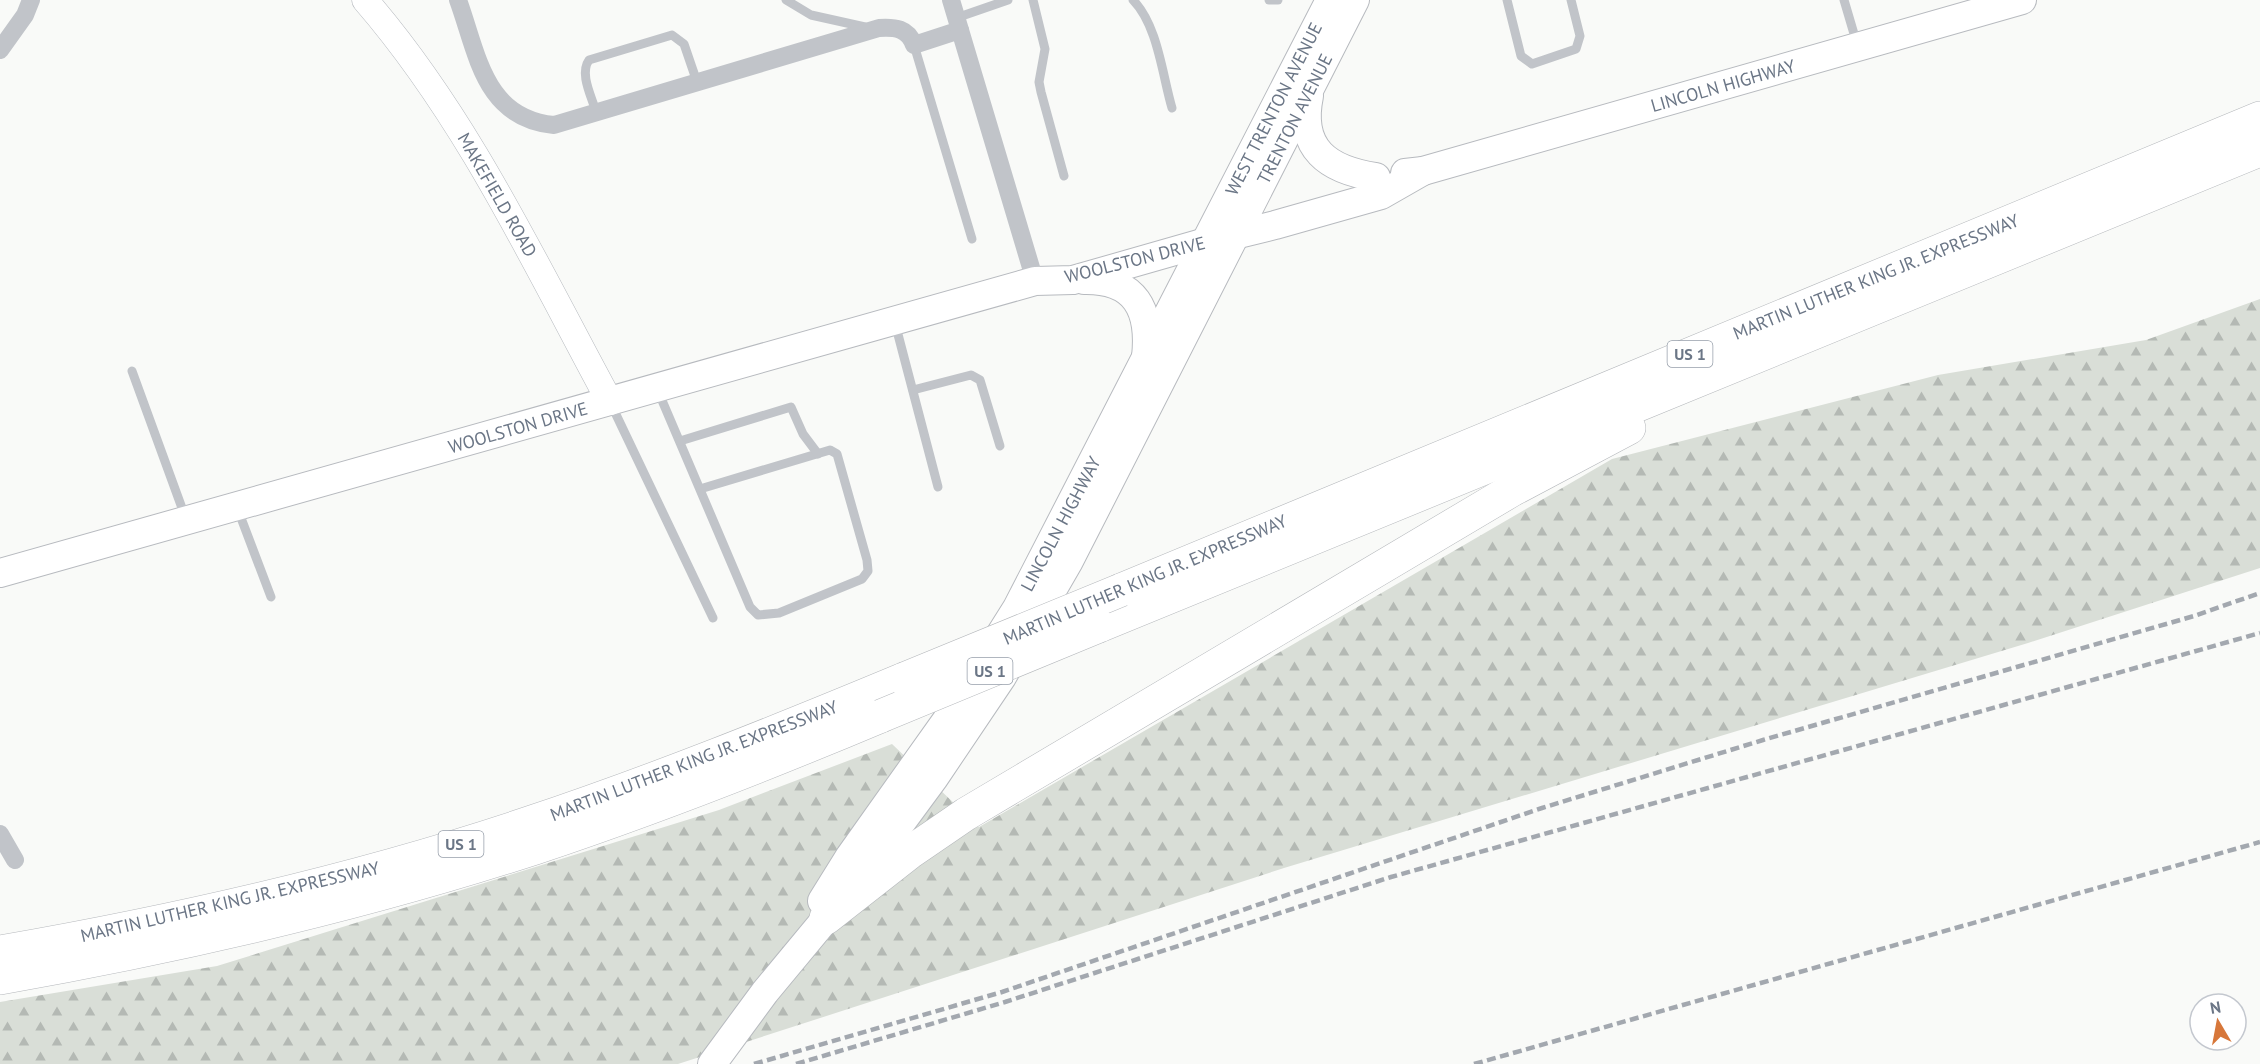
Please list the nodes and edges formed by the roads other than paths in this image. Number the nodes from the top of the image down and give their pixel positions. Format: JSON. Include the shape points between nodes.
{"nodes":[{"id":1,"x":31,"y":0,"type":"edge"},
{"id":2,"x":365,"y":0,"type":"edge"},
{"id":3,"x":458,"y":0,"type":"edge"},
{"id":4,"x":786,"y":0,"type":"edge"},
{"id":5,"x":1008,"y":0,"type":"edge"},
{"id":6,"x":1033,"y":0,"type":"edge"},
{"id":7,"x":1133,"y":0,"type":"edge"},
{"id":8,"x":1269,"y":0,"type":"edge"},
{"id":9,"x":1278,"y":0,"type":"edge"},
{"id":10,"x":1330,"y":0,"type":"edge"},
{"id":11,"x":1355,"y":0,"type":"edge"},
{"id":12,"x":1507,"y":0,"type":"edge"},
{"id":13,"x":1571,"y":0,"type":"edge"},
{"id":14,"x":1844,"y":0,"type":"edge"},
{"id":15,"x":2022,"y":0,"type":"edge"},
{"id":16,"x":955,"y":16,"type":"edge"},
{"id":17,"x":879,"y":28,"type":"junction"},
{"id":18,"x":914,"y":45,"type":"junction"},
{"id":19,"x":1858,"y":47,"type":"junction"},
{"id":20,"x":0,"y":50,"type":"edge"},
{"id":21,"x":697,"y":82,"type":"junction"},
{"id":22,"x":1311,"y":86,"type":"junction"},
{"id":23,"x":1172,"y":108,"type":"dead end"},
{"id":24,"x":596,"y":112,"type":"junction"},
{"id":25,"x":2260,"y":118,"type":"edge"},
{"id":26,"x":2260,"y":150,"type":"edge"},
{"id":27,"x":1423,"y":171,"type":"junction"},
{"id":28,"x":1065,"y":176,"type":"dead end"},
{"id":29,"x":1376,"y":177,"type":"junction"},
{"id":30,"x":1226,"y":228,"type":"junction"},
{"id":31,"x":972,"y":239,"type":"dead end"},
{"id":32,"x":1035,"y":280,"type":"junction"},
{"id":33,"x":1073,"y":280,"type":"junction"},
{"id":34,"x":894,"y":321,"type":"junction"},
{"id":35,"x":1827,"y":329,"type":"junction"},
{"id":36,"x":1146,"y":360,"type":"junction"},
{"id":37,"x":132,"y":371,"type":"dead end"},
{"id":38,"x":657,"y":388,"type":"junction"},
{"id":39,"x":913,"y":390,"type":"junction"},
{"id":40,"x":610,"y":402,"type":"junction"},
{"id":41,"x":680,"y":441,"type":"junction"},
{"id":42,"x":1000,"y":446,"type":"dead end"},
{"id":43,"x":818,"y":454,"type":"junction"},
{"id":44,"x":938,"y":487,"type":"dead end"},
{"id":45,"x":700,"y":489,"type":"junction"},
{"id":46,"x":237,"y":508,"type":"junction"},
{"id":47,"x":186,"y":521,"type":"junction"},
{"id":48,"x":0,"y":573,"type":"edge"},
{"id":49,"x":271,"y":597,"type":"dead end"},
{"id":50,"x":713,"y":618,"type":"dead end"},
{"id":51,"x":0,"y":834,"type":"edge"},
{"id":52,"x":15,"y":860,"type":"dead end"},
{"id":53,"x":826,"y":918,"type":"junction"},
{"id":54,"x":0,"y":952,"type":"edge"},
{"id":55,"x":0,"y":978,"type":"edge"},
{"id":56,"x":765,"y":992,"type":"junction"},
{"id":57,"x":712,"y":1064,"type":"edge"}],
"edges":[{"from":1,"to":20,"type":"street"},
{"from":2,"to":40,"type":"street","name":"MAKEFIELD ROAD","via":[[452,117],[499,195]]},
{"from":3,"to":24,"type":"street","via":[[489,87],[511,110],[534,123],[554,125]]},
{"from":4,"to":17,"type":"lane","via":[[811,15]]},
{"from":5,"to":16,"type":"lane"},
{"from":6,"to":28,"type":"lane","via":[[1045,49],[1039,82]]},
{"from":7,"to":23,"type":"lane","via":[[1149,26]]},
{"from":8,"to":9,"type":"lane"},
{"from":10,"to":30,"type":"main road","name":"WEST TRENTON AVENUE"},
{"from":11,"to":22,"type":"main road","name":"TRENTON AVENUE"},
{"from":12,"to":13,"type":"lane","via":[[1521,56],[1533,64],[1576,49],[1580,36]]},
{"from":14,"to":19,"type":"lane"},
{"from":15,"to":19,"type":"main road","name":"LINCOLN HIGHWAY"},
{"from":16,"to":18,"type":"street"},
{"from":16,"to":32,"type":"street"},
{"from":17,"to":18,"type":"street","via":[[905,31]]},
{"from":17,"to":21,"type":"street"},
{"from":18,"to":31,"type":"lane"},
{"from":19,"to":27,"type":"main road","name":"LINCOLN HIGHWAY"},
{"from":21,"to":24,"type":"street"},
{"from":21,"to":24,"type":"lane","via":[[684,44],[672,35],[589,60],[585,73]]},
{"from":22,"to":29,"type":"main road","via":[[1307,120],[1316,149],[1339,169]]},
{"from":22,"to":30,"type":"main road","name":"TRENTON AVENUE"},
{"from":25,"to":54,"type":"highway","name":"MARTIN LUTHER KING JR. EXPRESSWAY","number":"US 1","bridge":true,"via":[[676,771],[449,848],[217,909]]},
{"from":26,"to":35,"type":"highway","name":"MARTIN LUTHER KING JR. EXPRESSWAY","number":"US 1"},
{"from":27,"to":29,"type":"main road","name":"LINCOLN HIGHWAY"},
{"from":27,"to":30,"type":"main road","name":"LINCOLN HIGHWAY","via":[[1381,195]]},
{"from":29,"to":30,"type":"main road","name":"LINCOLN HIGHWAY"},
{"from":30,"to":32,"type":"main road","name":"WOOLSTON DRIVE","via":[[1068,261]]},
{"from":30,"to":33,"type":"main road","name":"WOOLSTON DRIVE"},
{"from":30,"to":36,"type":"main road","name":"LINCOLN HIGHWAY"},
{"from":30,"to":53,"type":"main road","name":"LINCOLN HIGHWAY","via":[[1069,561],[1002,677],[934,778]]},
{"from":32,"to":33,"type":"main road","name":"WOOLSTON DRIVE"},
{"from":32,"to":34,"type":"main road","name":"WOOLSTON DRIVE"},
{"from":33,"to":36,"type":"main road","via":[[1112,281],[1135,298],[1147,326]]},
{"from":34,"to":38,"type":"main road","name":"WOOLSTON DRIVE"},
{"from":34,"to":39,"type":"lane"},
{"from":35,"to":53,"type":"highway","via":[[1557,464],[1491,502],[966,814]]},
{"from":35,"to":55,"type":"highway","name":"MARTIN LUTHER KING JR. EXPRESSWAY","number":"US 1","bridge":true,"via":[[1600,418],[674,799],[457,872],[223,933]]},
{"from":36,"to":56,"type":"main road","name":"LINCOLN HIGHWAY","via":[[1048,550],[983,665],[850,856]]},
{"from":37,"to":47,"type":"lane"},
{"from":38,"to":40,"type":"main road","name":"WOOLSTON DRIVE"},
{"from":38,"to":41,"type":"lane"},
{"from":39,"to":42,"type":"lane","via":[[971,375],[980,380]]},
{"from":39,"to":44,"type":"lane"},
{"from":40,"to":46,"type":"main road","name":"WOOLSTON DRIVE"},
{"from":40,"to":50,"type":"lane"},
{"from":41,"to":43,"type":"lane","via":[[791,407],[803,434]]},
{"from":41,"to":45,"type":"lane"},
{"from":43,"to":45,"type":"lane"},
{"from":43,"to":45,"type":"lane","via":[[830,450],[837,454],[868,571],[862,579],[779,614],[758,615],[750,607]]},
{"from":46,"to":47,"type":"main road","name":"WOOLSTON DRIVE"},
{"from":46,"to":49,"type":"lane"},
{"from":47,"to":48,"type":"main road","name":"WOOLSTON DRIVE"},
{"from":51,"to":52,"type":"street"},
{"from":53,"to":56,"type":"main road","name":"LINCOLN HIGHWAY"},
{"from":56,"to":57,"type":"main road","name":"LINCOLN HIGHWAY"}]}
